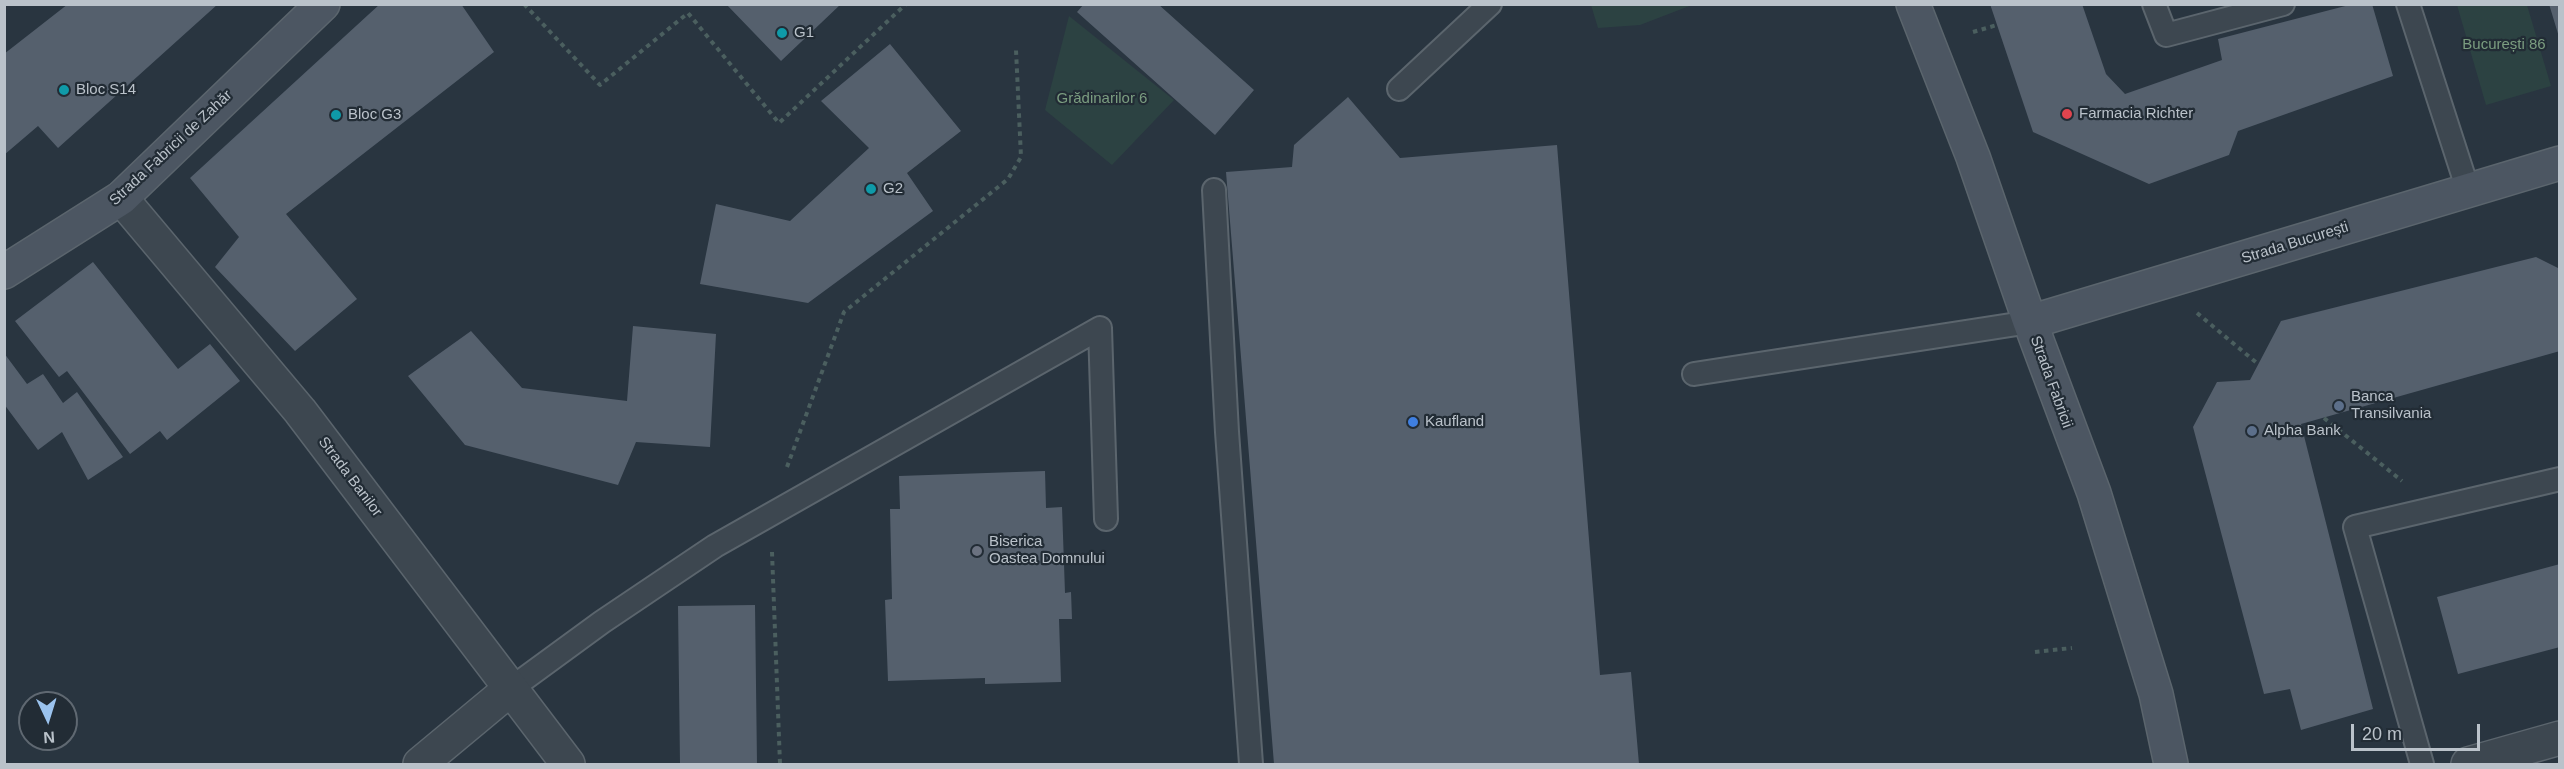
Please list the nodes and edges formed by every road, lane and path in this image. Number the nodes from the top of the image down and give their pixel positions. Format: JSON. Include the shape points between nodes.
{"nodes":[{"id":1,"x":322,"y":4,"type":"edge"},
{"id":2,"x":524,"y":4,"type":"edge"},
{"id":3,"x":906,"y":4,"type":"edge"},
{"id":4,"x":1490,"y":4,"type":"edge"},
{"id":5,"x":1913,"y":4,"type":"edge"},
{"id":6,"x":2154,"y":4,"type":"edge"},
{"id":7,"x":2283,"y":4,"type":"edge"},
{"id":8,"x":2408,"y":4,"type":"edge"},
{"id":9,"x":1997,"y":25,"type":"dead end"},
{"id":10,"x":1973,"y":32,"type":"dead end"},
{"id":11,"x":1016,"y":50,"type":"dead end"},
{"id":12,"x":1399,"y":90,"type":"dead end"},
{"id":13,"x":2559,"y":163,"type":"edge"},
{"id":14,"x":1214,"y":190,"type":"dead end"},
{"id":15,"x":2468,"y":190,"type":"junction"},
{"id":16,"x":121,"y":198,"type":"junction"},
{"id":17,"x":4,"y":272,"type":"edge"},
{"id":18,"x":2163,"y":284,"type":"junction"},
{"id":19,"x":2030,"y":322,"type":"junction"},
{"id":20,"x":2258,"y":364,"type":"dead end"},
{"id":21,"x":1694,"y":374,"type":"dead end"},
{"id":22,"x":2324,"y":418,"type":"dead end"},
{"id":23,"x":798,"y":435,"type":"dead end"},
{"id":24,"x":2559,"y":479,"type":"edge"},
{"id":25,"x":2435,"y":508,"type":"junction"},
{"id":26,"x":771,"y":514,"type":"junction"},
{"id":27,"x":1106,"y":519,"type":"dead end"},
{"id":28,"x":2072,"y":648,"type":"dead end"},
{"id":29,"x":2035,"y":652,"type":"dead end"},
{"id":30,"x":509,"y":690,"type":"junction"},
{"id":31,"x":2559,"y":738,"type":"edge"},
{"id":32,"x":420,"y":765,"type":"edge"},
{"id":33,"x":568,"y":765,"type":"edge"},
{"id":34,"x":780,"y":765,"type":"edge"},
{"id":35,"x":1251,"y":765,"type":"edge"},
{"id":36,"x":2171,"y":765,"type":"edge"},
{"id":37,"x":2422,"y":765,"type":"edge"},
{"id":38,"x":2468,"y":765,"type":"edge"}],
"edges":[{"from":1,"to":16,"type":"main road","name":"Strada Fabricii de Zahăr"},
{"from":2,"to":3,"type":"path","via":[[600,85],[688,13],[780,123]]},
{"from":4,"to":12,"type":"lane"},
{"from":5,"to":19,"type":"main road","name":"Strada Fabricii","via":[[1973,157]]},
{"from":6,"to":7,"type":"lane","via":[[2166,35]]},
{"from":8,"to":15,"type":"lane"},
{"from":9,"to":10,"type":"path"},
{"from":11,"to":23,"type":"path","via":[[1021,157],[1008,179],[844,312]]},
{"from":13,"to":15,"type":"main road","name":"Strada București"},
{"from":14,"to":35,"type":"lane"},
{"from":15,"to":18,"type":"main road","name":"Strada București"},
{"from":16,"to":17,"type":"main road","name":"Strada Fabricii de Zahăr"},
{"from":16,"to":30,"type":"street","name":"Strada Banilor","via":[[300,411]]},
{"from":18,"to":19,"type":"main road","name":"Strada București"},
{"from":18,"to":20,"type":"path"},
{"from":19,"to":21,"type":"lane"},
{"from":19,"to":36,"type":"main road","name":"Strada Fabricii","via":[[2094,493],[2156,694]]},
{"from":22,"to":25,"type":"path"},
{"from":24,"to":25,"type":"lane"},
{"from":25,"to":37,"type":"lane","via":[[2355,527]]},
{"from":26,"to":27,"type":"lane","via":[[1100,328]]},
{"from":26,"to":30,"type":"lane","via":[[611,615]]},
{"from":26,"to":34,"type":"path"},
{"from":28,"to":29,"type":"path"},
{"from":30,"to":32,"type":"street"},
{"from":30,"to":33,"type":"street","name":"Strada Banilor"},
{"from":31,"to":38,"type":"street"}]}
